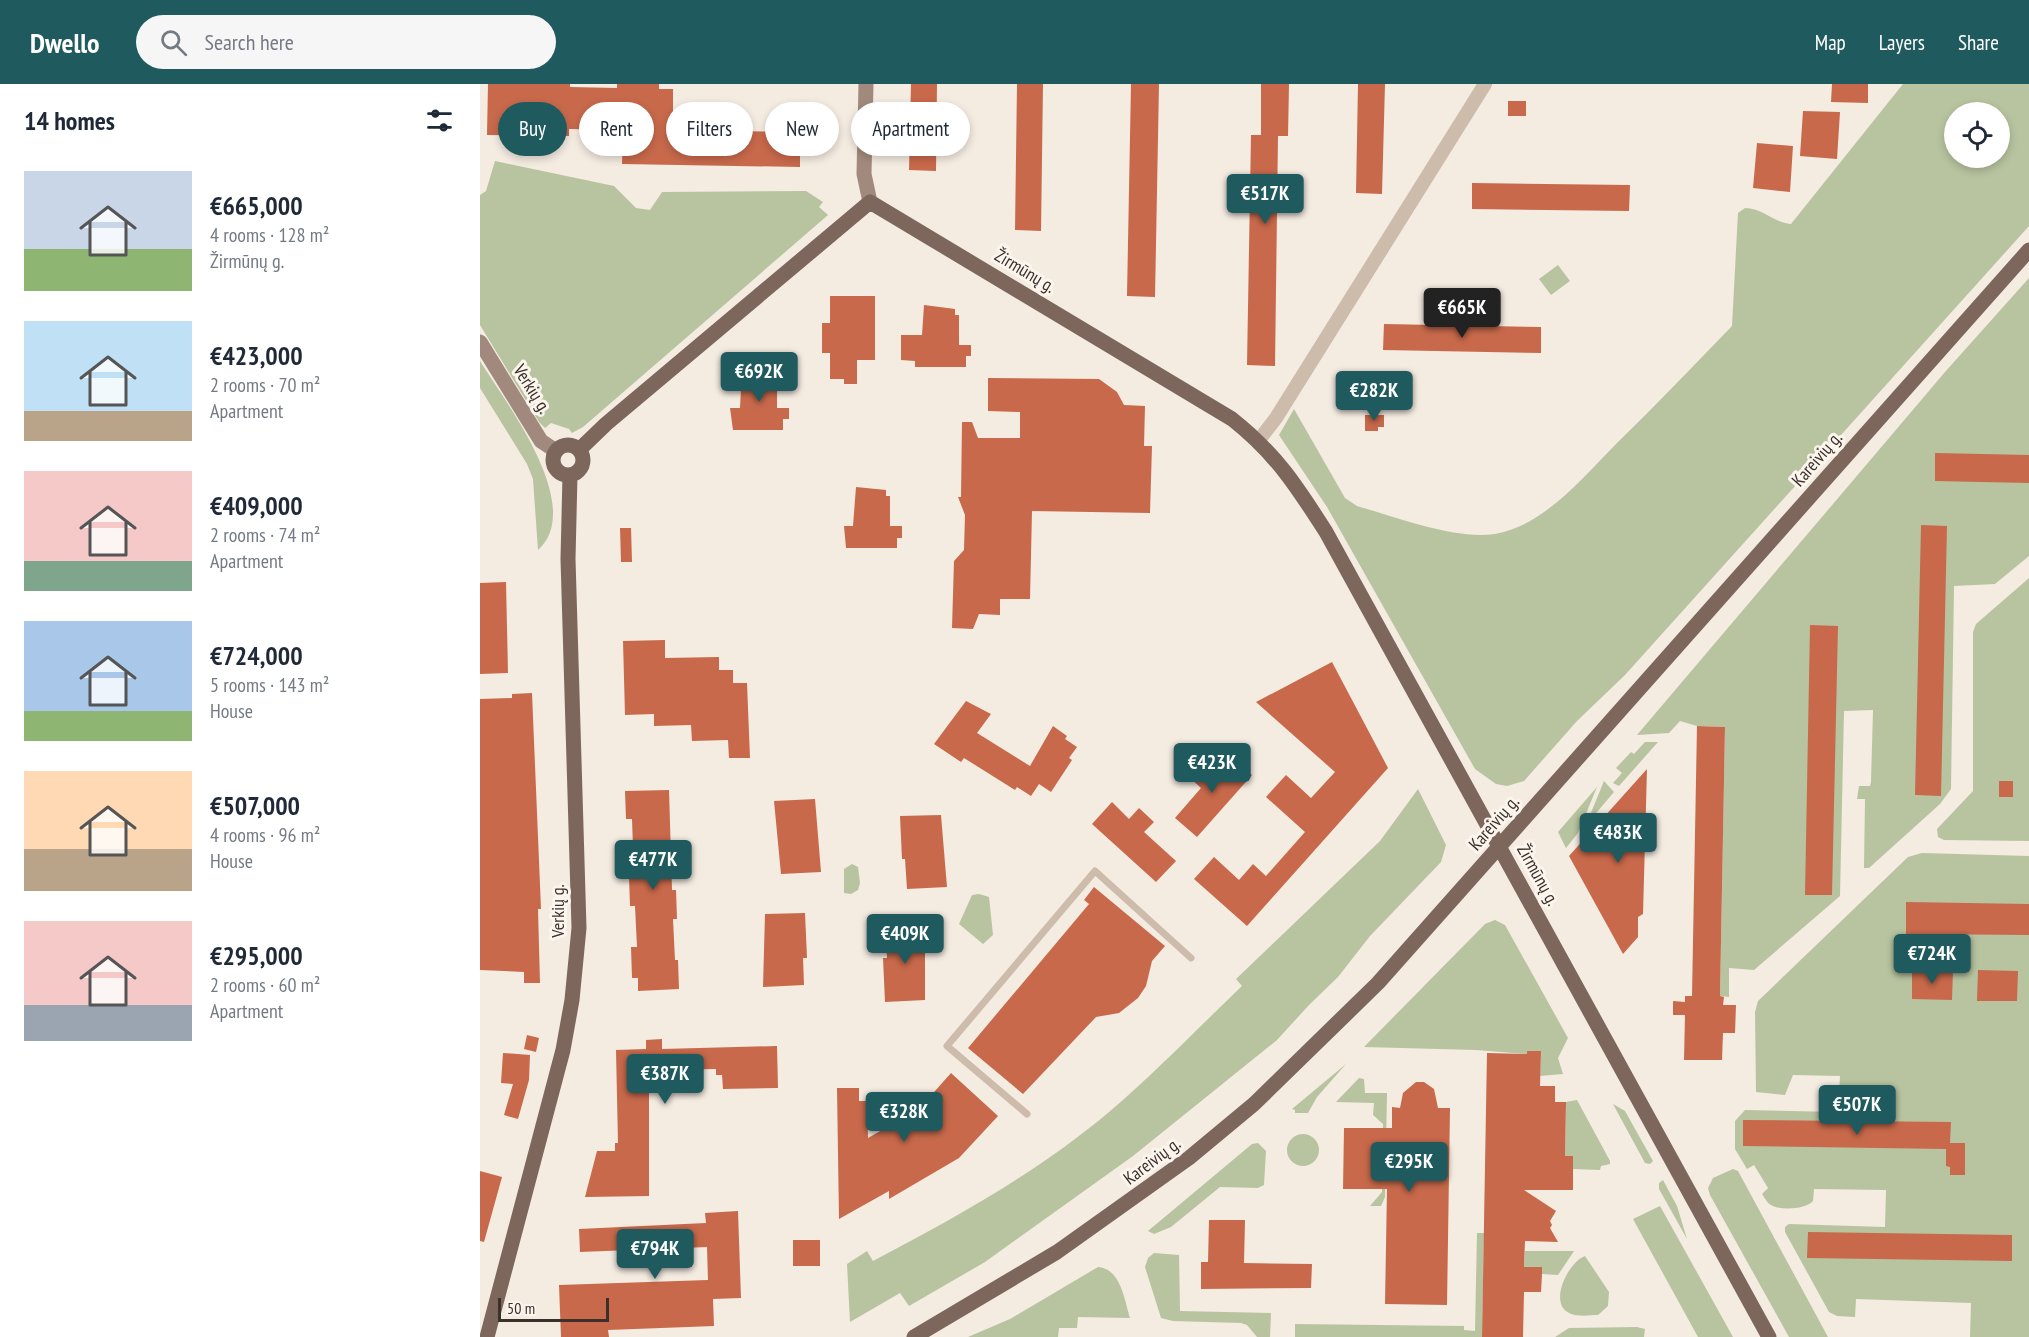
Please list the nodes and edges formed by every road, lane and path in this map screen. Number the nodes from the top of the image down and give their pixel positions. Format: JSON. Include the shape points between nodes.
{"nodes":[{"id":1,"x":866,"y":84,"type":"edge"},
{"id":2,"x":1485,"y":84,"type":"edge"},
{"id":3,"x":870,"y":202,"type":"junction"},
{"id":4,"x":2029,"y":250,"type":"edge"},
{"id":5,"x":480,"y":342,"type":"edge"},
{"id":6,"x":1259,"y":440,"type":"junction"},
{"id":7,"x":579,"y":450,"type":"junction"},
{"id":8,"x":556,"y":451,"type":"junction"},
{"id":9,"x":570,"y":475,"type":"junction"},
{"id":10,"x":1499,"y":846,"type":"junction"},
{"id":11,"x":1191,"y":958,"type":"dead end"},
{"id":12,"x":1027,"y":1114,"type":"dead end"},
{"id":13,"x":487,"y":1337,"type":"edge"},
{"id":14,"x":914,"y":1337,"type":"edge"},
{"id":15,"x":1769,"y":1337,"type":"edge"}],
"edges":[{"from":1,"to":3,"type":"main road","via":[[864,174]]},
{"from":2,"to":6,"type":"street","via":[[1287,402]]},
{"from":3,"to":6,"type":"main road","name":"Žirmūnų g.","via":[[1216,408]]},
{"from":3,"to":7,"type":"main road"},
{"from":4,"to":10,"type":"main road","name":"Kareivių g."},
{"from":5,"to":8,"type":"main road","name":"Verkių g.","via":[[541,441]]},
{"from":6,"to":10,"type":"main road","name":"Žirmūnų g.","via":[[1281,463],[1326,532]]},
{"from":7,"to":8,"type":"main road","via":[[570,445]]},
{"from":7,"to":9,"type":"main road","via":[[582,465]]},
{"from":8,"to":9,"type":"main road","via":[[554,465],[560,473]]},
{"from":9,"to":13,"type":"main road","name":"Verkių g.","via":[[568,559],[579,928],[563,1050]]},
{"from":10,"to":14,"type":"main road","name":"Kareivių g.","via":[[1378,983],[1229,1125],[1101,1223]]},
{"from":10,"to":15,"type":"main road","name":"Žirmūnų g."},
{"from":11,"to":12,"type":"lane","via":[[1095,871],[947,1046]]}]}
